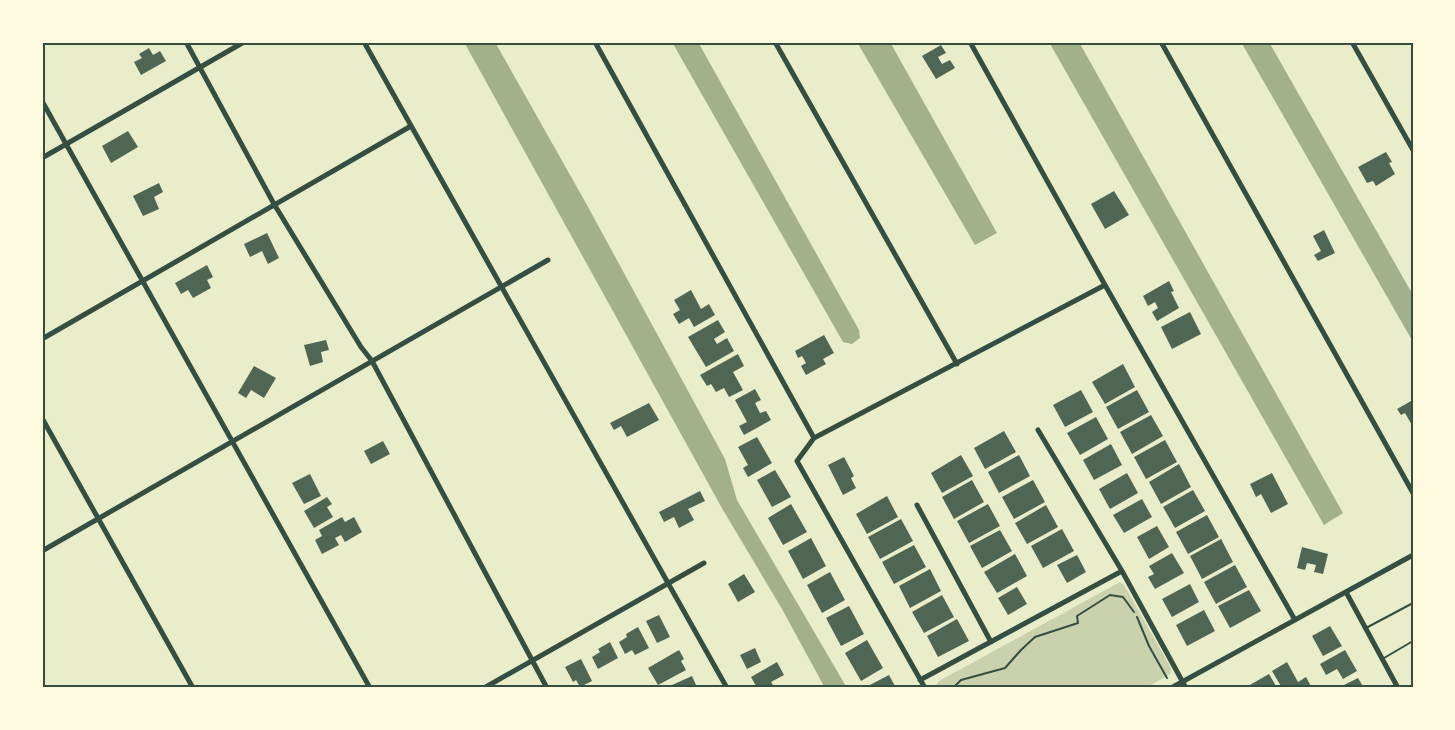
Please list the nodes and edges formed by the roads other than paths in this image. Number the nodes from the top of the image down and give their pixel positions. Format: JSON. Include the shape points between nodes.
{"nodes":[{"id":1,"x":186,"y":42,"type":"edge"},
{"id":2,"x":244,"y":42,"type":"edge"},
{"id":3,"x":364,"y":42,"type":"edge"},
{"id":4,"x":595,"y":42,"type":"edge"},
{"id":5,"x":775,"y":42,"type":"edge"},
{"id":6,"x":970,"y":42,"type":"edge"},
{"id":7,"x":1161,"y":42,"type":"edge"},
{"id":8,"x":1352,"y":42,"type":"edge"},
{"id":9,"x":200,"y":67,"type":"junction"},
{"id":10,"x":42,"y":101,"type":"edge"},
{"id":11,"x":411,"y":126,"type":"junction"},
{"id":12,"x":66,"y":144,"type":"junction"},
{"id":13,"x":1413,"y":150,"type":"edge"},
{"id":14,"x":42,"y":158,"type":"edge"},
{"id":15,"x":274,"y":204,"type":"junction"},
{"id":16,"x":548,"y":260,"type":"dead end"},
{"id":17,"x":142,"y":282,"type":"junction"},
{"id":18,"x":1106,"y":285,"type":"junction"},
{"id":19,"x":500,"y":287,"type":"junction"},
{"id":20,"x":42,"y":339,"type":"edge"},
{"id":21,"x":372,"y":361,"type":"junction"},
{"id":22,"x":957,"y":364,"type":"junction"},
{"id":23,"x":42,"y":418,"type":"edge"},
{"id":24,"x":1038,"y":430,"type":"dead end"},
{"id":25,"x":814,"y":438,"type":"junction"},
{"id":26,"x":232,"y":440,"type":"junction"},
{"id":27,"x":1413,"y":493,"type":"edge"},
{"id":28,"x":918,"y":506,"type":"dead end"},
{"id":29,"x":98,"y":518,"type":"junction"},
{"id":30,"x":42,"y":551,"type":"edge"},
{"id":31,"x":1413,"y":555,"type":"edge"},
{"id":32,"x":704,"y":562,"type":"dead end"},
{"id":33,"x":1122,"y":571,"type":"junction"},
{"id":34,"x":668,"y":582,"type":"junction"},
{"id":35,"x":1346,"y":592,"type":"junction"},
{"id":36,"x":1413,"y":603,"type":"edge"},
{"id":37,"x":1295,"y":620,"type":"junction"},
{"id":38,"x":1366,"y":628,"type":"junction"},
{"id":39,"x":1413,"y":641,"type":"edge"},
{"id":40,"x":991,"y":642,"type":"junction"},
{"id":41,"x":1382,"y":659,"type":"junction"},
{"id":42,"x":532,"y":660,"type":"junction"},
{"id":43,"x":920,"y":680,"type":"junction"},
{"id":44,"x":1183,"y":682,"type":"junction"},
{"id":45,"x":193,"y":688,"type":"edge"},
{"id":46,"x":370,"y":688,"type":"edge"},
{"id":47,"x":484,"y":688,"type":"edge"},
{"id":48,"x":547,"y":688,"type":"edge"},
{"id":49,"x":727,"y":688,"type":"edge"},
{"id":50,"x":925,"y":688,"type":"edge"},
{"id":51,"x":1171,"y":688,"type":"edge"},
{"id":52,"x":1186,"y":688,"type":"edge"},
{"id":53,"x":1398,"y":688,"type":"edge"}],
"edges":[{"from":1,"to":9,"type":"street"},
{"from":2,"to":9,"type":"street"},
{"from":3,"to":11,"type":"street"},
{"from":4,"to":25,"type":"street"},
{"from":5,"to":22,"type":"street"},
{"from":6,"to":18,"type":"street"},
{"from":7,"to":27,"type":"street"},
{"from":8,"to":13,"type":"street"},
{"from":9,"to":12,"type":"street"},
{"from":9,"to":15,"type":"street"},
{"from":10,"to":12,"type":"street"},
{"from":11,"to":15,"type":"street"},
{"from":11,"to":19,"type":"street"},
{"from":12,"to":14,"type":"street"},
{"from":12,"to":17,"type":"street"},
{"from":15,"to":17,"type":"street"},
{"from":15,"to":21,"type":"street"},
{"from":16,"to":19,"type":"street"},
{"from":17,"to":20,"type":"street"},
{"from":17,"to":26,"type":"street"},
{"from":18,"to":22,"type":"street"},
{"from":18,"to":37,"type":"street"},
{"from":19,"to":21,"type":"street"},
{"from":19,"to":34,"type":"street"},
{"from":21,"to":26,"type":"street"},
{"from":21,"to":42,"type":"street"},
{"from":22,"to":25,"type":"street"},
{"from":23,"to":29,"type":"street"},
{"from":24,"to":33,"type":"street"},
{"from":25,"to":43,"type":"street","via":[[797,461]]},
{"from":26,"to":29,"type":"street"},
{"from":26,"to":46,"type":"street"},
{"from":28,"to":40,"type":"street"},
{"from":29,"to":30,"type":"street"},
{"from":29,"to":45,"type":"street"},
{"from":31,"to":35,"type":"street"},
{"from":32,"to":34,"type":"street"},
{"from":33,"to":40,"type":"street"},
{"from":33,"to":44,"type":"street"},
{"from":34,"to":42,"type":"street"},
{"from":34,"to":49,"type":"street"},
{"from":35,"to":37,"type":"street"},
{"from":35,"to":38,"type":"street"},
{"from":36,"to":38,"type":"lane"},
{"from":37,"to":44,"type":"street"},
{"from":38,"to":41,"type":"street"},
{"from":39,"to":41,"type":"lane"},
{"from":40,"to":43,"type":"street"},
{"from":41,"to":53,"type":"street"},
{"from":42,"to":47,"type":"street"},
{"from":42,"to":48,"type":"street"},
{"from":43,"to":50,"type":"street"},
{"from":44,"to":51,"type":"street"},
{"from":44,"to":52,"type":"street"}]}
